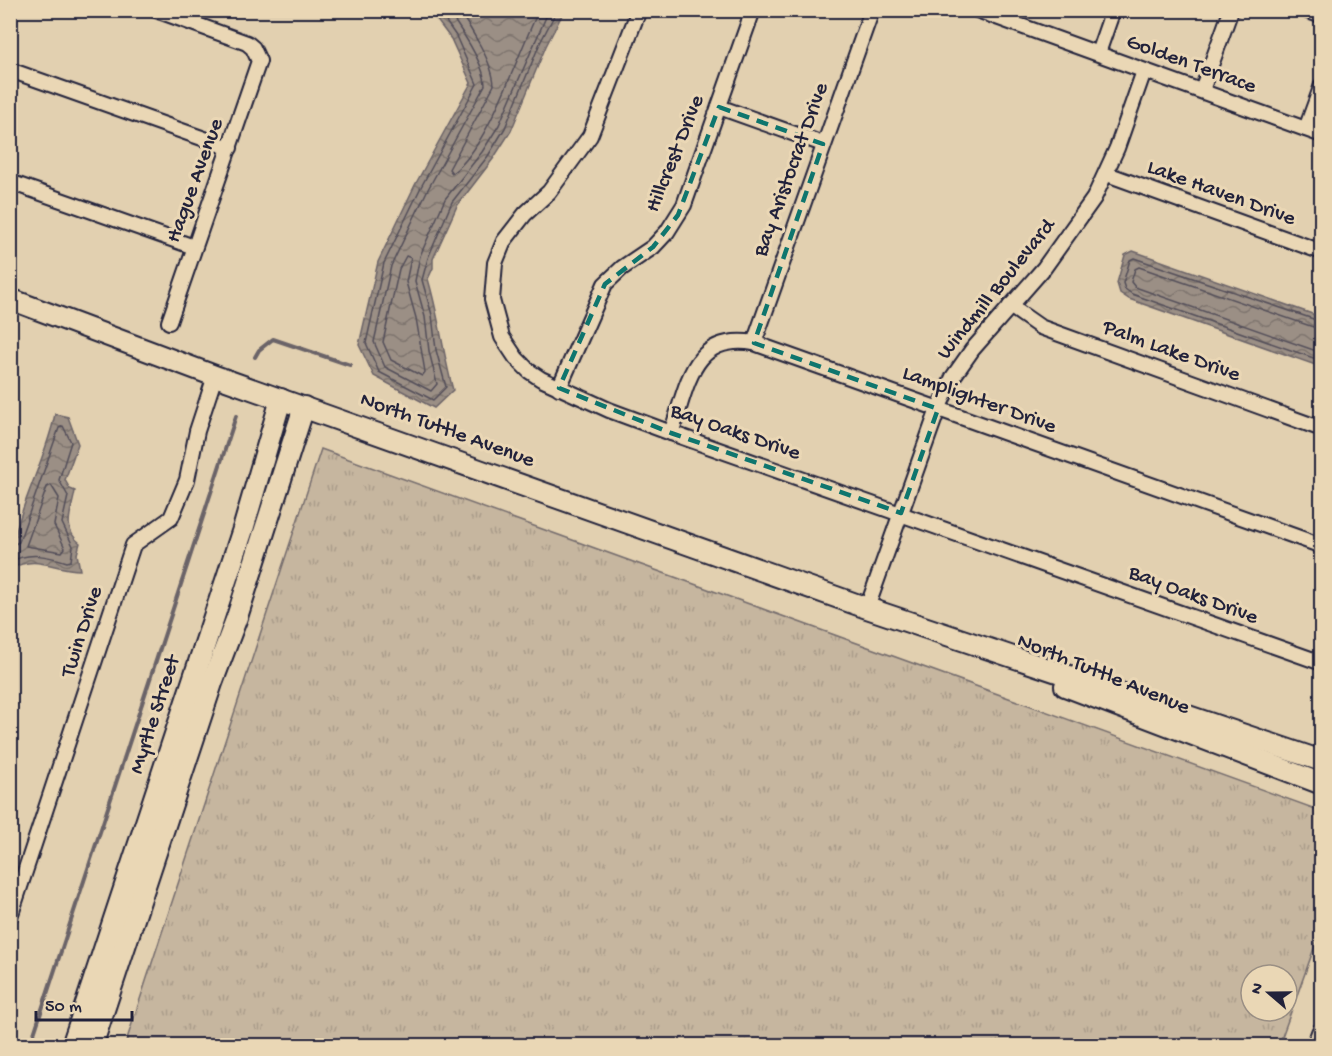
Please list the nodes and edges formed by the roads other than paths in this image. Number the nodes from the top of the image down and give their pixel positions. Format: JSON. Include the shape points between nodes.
{"nodes":[{"id":1,"x":156,"y":10,"type":"edge"},
{"id":2,"x":639,"y":10,"type":"edge"},
{"id":3,"x":753,"y":10,"type":"edge"},
{"id":4,"x":872,"y":10,"type":"edge"},
{"id":5,"x":977,"y":10,"type":"edge"},
{"id":6,"x":1113,"y":10,"type":"edge"},
{"id":7,"x":1231,"y":10,"type":"edge"},
{"id":8,"x":1305,"y":10,"type":"edge"},
{"id":9,"x":993,"y":13,"type":"edge"},
{"id":10,"x":1322,"y":16,"type":"edge"},
{"id":11,"x":1098,"y":54,"type":"junction"},
{"id":12,"x":10,"y":70,"type":"edge"},
{"id":13,"x":1144,"y":70,"type":"junction"},
{"id":14,"x":1322,"y":85,"type":"edge"},
{"id":15,"x":1202,"y":90,"type":"junction"},
{"id":16,"x":719,"y":107,"type":"junction"},
{"id":17,"x":1306,"y":129,"type":"junction"},
{"id":18,"x":1322,"y":135,"type":"edge"},
{"id":19,"x":823,"y":144,"type":"junction"},
{"id":20,"x":230,"y":148,"type":"junction"},
{"id":21,"x":1107,"y":174,"type":"junction"},
{"id":22,"x":10,"y":182,"type":"edge"},
{"id":23,"x":194,"y":247,"type":"junction"},
{"id":24,"x":1322,"y":252,"type":"edge"},
{"id":25,"x":10,"y":299,"type":"edge"},
{"id":26,"x":1010,"y":306,"type":"junction"},
{"id":27,"x":169,"y":322,"type":"dead end"},
{"id":28,"x":754,"y":343,"type":"junction"},
{"id":29,"x":215,"y":376,"type":"junction"},
{"id":30,"x":559,"y":387,"type":"junction"},
{"id":31,"x":281,"y":399,"type":"junction"},
{"id":32,"x":304,"y":407,"type":"junction"},
{"id":33,"x":938,"y":409,"type":"junction"},
{"id":34,"x":1322,"y":429,"type":"edge"},
{"id":35,"x":670,"y":433,"type":"junction"},
{"id":36,"x":901,"y":513,"type":"junction"},
{"id":37,"x":1322,"y":546,"type":"edge"},
{"id":38,"x":867,"y":608,"type":"junction"},
{"id":39,"x":1322,"y":663,"type":"edge"},
{"id":40,"x":1322,"y":761,"type":"edge"},
{"id":41,"x":1322,"y":784,"type":"edge"},
{"id":42,"x":10,"y":917,"type":"edge"},
{"id":43,"x":1322,"y":1033,"type":"edge"},
{"id":44,"x":72,"y":1046,"type":"edge"},
{"id":45,"x":92,"y":1046,"type":"edge"},
{"id":46,"x":1317,"y":1046,"type":"edge"}],
"edges":[{"from":1,"to":20,"type":"street","name":"Hague Avenue","via":[[247,43],[257,54],[258,70]]},
{"from":2,"to":30,"type":"street","name":"Bay Oaks Drive","via":[[590,136],[549,192],[509,231],[495,264],[492,300],[502,337],[529,371]]},
{"from":3,"to":16,"type":"street","name":"Hillcrest Drive"},
{"from":4,"to":19,"type":"street","name":"Bay Aristocrat Drive"},
{"from":5,"to":9,"type":"street","name":"Golden Terrace"},
{"from":6,"to":11,"type":"street"},
{"from":7,"to":15,"type":"street"},
{"from":8,"to":10,"type":"street"},
{"from":9,"to":11,"type":"street","name":"Golden Terrace"},
{"from":11,"to":13,"type":"street","name":"Golden Terrace"},
{"from":12,"to":20,"type":"street"},
{"from":13,"to":15,"type":"street","name":"Golden Terrace"},
{"from":13,"to":21,"type":"street","name":"Windmill Boulevard"},
{"from":14,"to":17,"type":"street"},
{"from":15,"to":17,"type":"street","name":"Golden Terrace"},
{"from":16,"to":19,"type":"street"},
{"from":16,"to":30,"type":"street","name":"Hillcrest Drive","via":[[678,215],[653,247],[605,284]]},
{"from":17,"to":18,"type":"street","name":"Golden Terrace"},
{"from":19,"to":28,"type":"street","name":"Bay Aristocrat Drive"},
{"from":20,"to":23,"type":"street","name":"Hague Avenue"},
{"from":21,"to":24,"type":"street","name":"Lake Haven Drive"},
{"from":21,"to":26,"type":"street","name":"Windmill Boulevard","via":[[1068,236]]},
{"from":22,"to":23,"type":"street"},
{"from":23,"to":27,"type":"street","name":"Hague Avenue"},
{"from":25,"to":29,"type":"street","name":"North Tuttle Avenue"},
{"from":26,"to":33,"type":"street","name":"Windmill Boulevard","via":[[963,362]]},
{"from":26,"to":34,"type":"street","name":"Palm Lake Drive","via":[[1040,327]]},
{"from":28,"to":33,"type":"street","name":"Lamplighter Drive"},
{"from":28,"to":35,"type":"street","name":"Lamplighter Drive","via":[[723,342],[700,358]]},
{"from":29,"to":31,"type":"street","name":"North Tuttle Avenue"},
{"from":29,"to":42,"type":"street","name":"Twin Drive","via":[[197,431],[187,480],[171,518],[133,545]]},
{"from":30,"to":35,"type":"street","name":"Bay Oaks Drive"},
{"from":31,"to":32,"type":"street","name":"North Tuttle Avenue"},
{"from":31,"to":44,"type":"street","name":"Myrtle Street","via":[[244,526]]},
{"from":32,"to":38,"type":"street","name":"North Tuttle Avenue"},
{"from":32,"to":45,"type":"street","name":"Myrtle Street"},
{"from":33,"to":36,"type":"street","name":"Windmill Boulevard"},
{"from":33,"to":37,"type":"street","name":"Lamplighter Drive"},
{"from":35,"to":36,"type":"street","name":"Bay Oaks Drive"},
{"from":36,"to":38,"type":"street","name":"Windmill Boulevard"},
{"from":36,"to":39,"type":"street","name":"Bay Oaks Drive"},
{"from":38,"to":40,"type":"street","name":"North Tuttle Avenue"},
{"from":38,"to":41,"type":"street","name":"North Tuttle Avenue"},
{"from":43,"to":46,"type":"street"}]}
